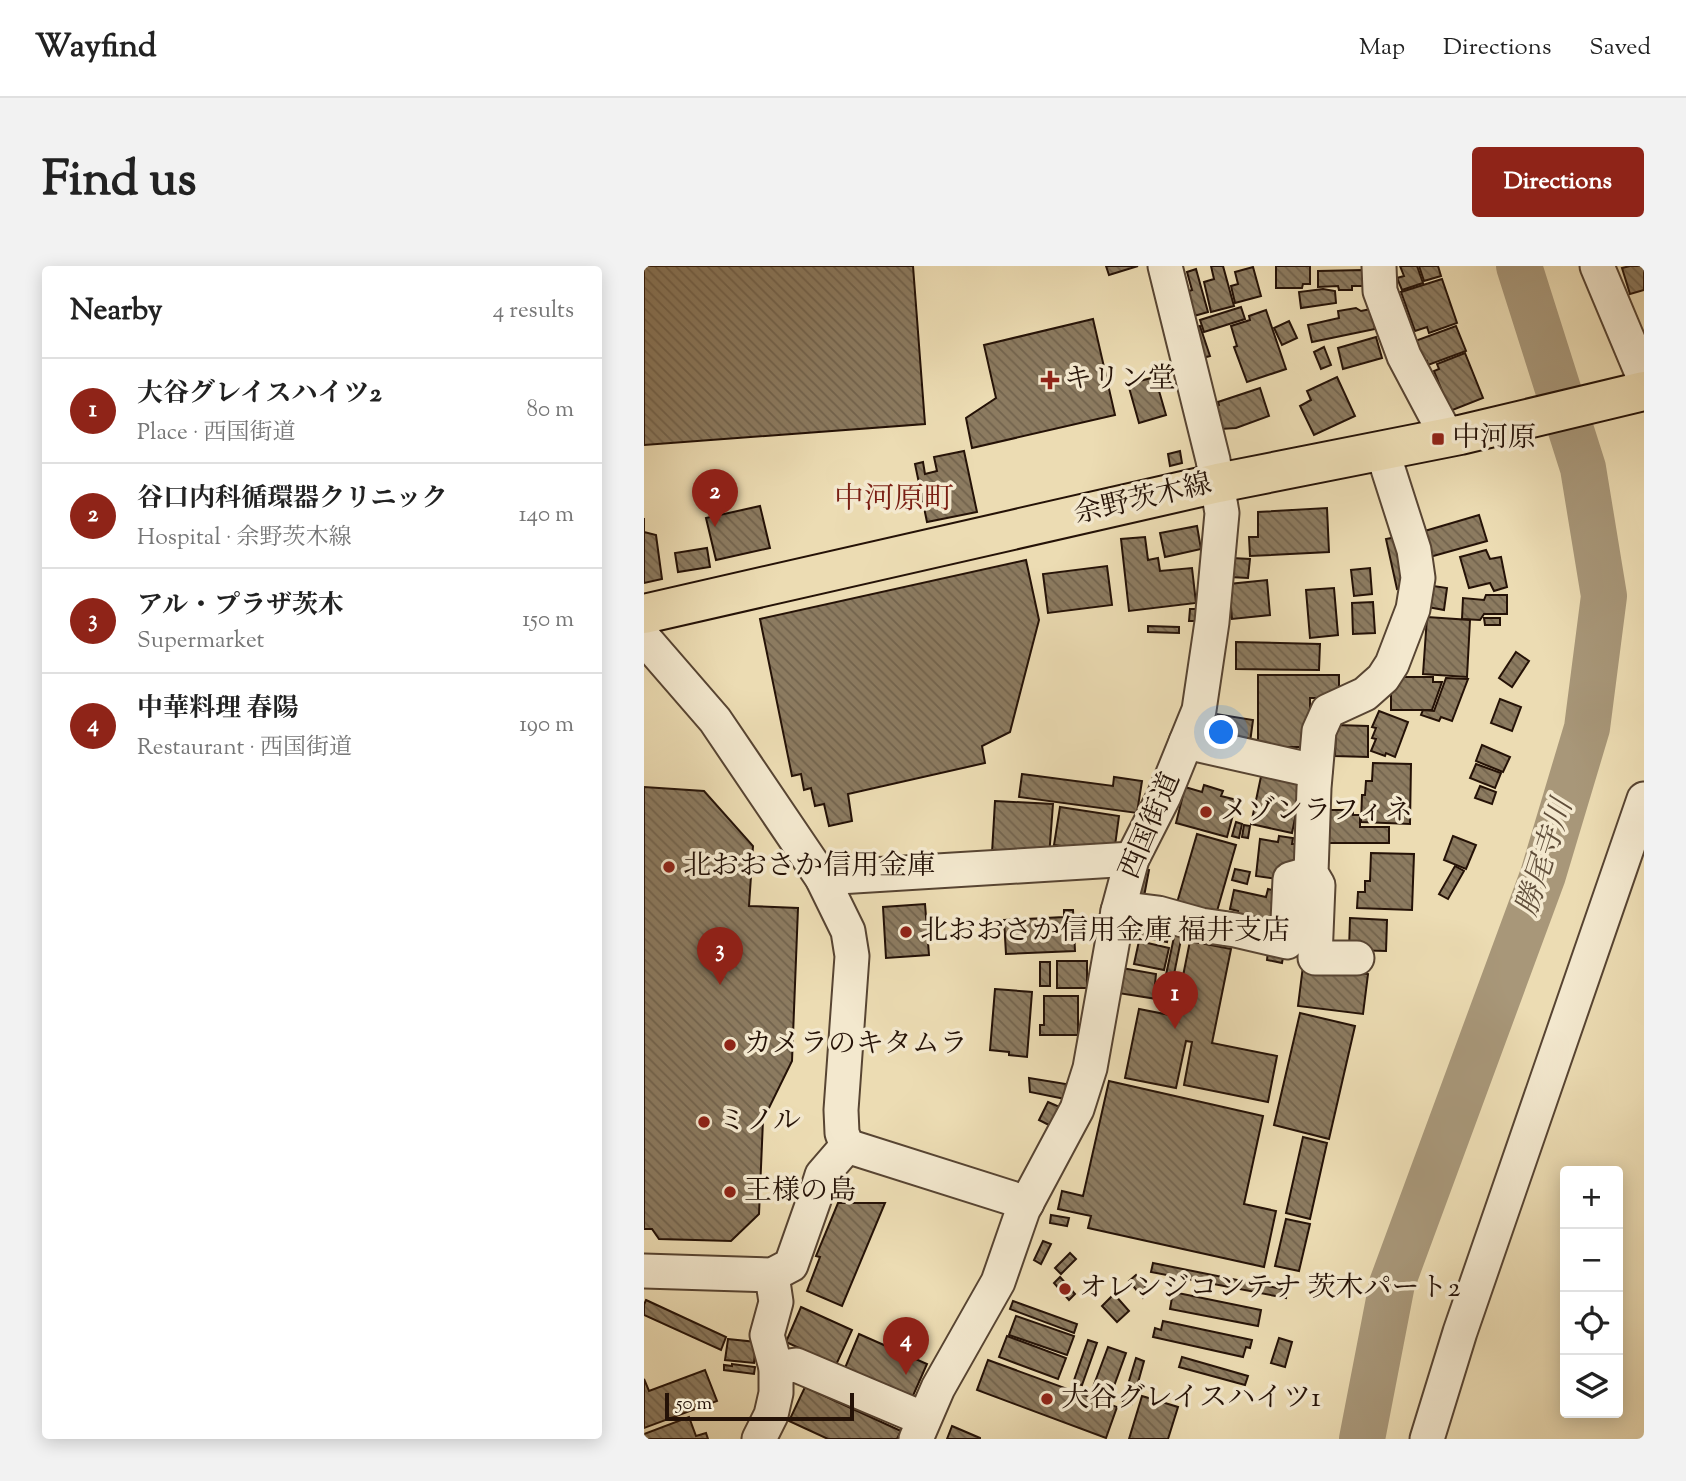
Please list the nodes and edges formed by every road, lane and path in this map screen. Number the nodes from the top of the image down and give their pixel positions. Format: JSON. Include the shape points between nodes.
{"nodes":[{"id":1,"x":1165,"y":266,"type":"edge"},
{"id":2,"x":1379,"y":266,"type":"edge"},
{"id":3,"x":1597,"y":266,"type":"edge"},
{"id":4,"x":1641,"y":388,"type":"edge"},
{"id":5,"x":1447,"y":437,"type":"junction"},
{"id":6,"x":1382,"y":450,"type":"junction"},
{"id":7,"x":1218,"y":483,"type":"junction"},
{"id":8,"x":644,"y":614,"type":"edge"},
{"id":9,"x":644,"y":638,"type":"edge"},
{"id":10,"x":1186,"y":742,"type":"junction"},
{"id":11,"x":1315,"y":771,"type":"junction"},
{"id":12,"x":1644,"y":799,"type":"edge"},
{"id":13,"x":1132,"y":859,"type":"junction"},
{"id":14,"x":1311,"y":873,"type":"junction"},
{"id":15,"x":822,"y":878,"type":"junction"},
{"id":16,"x":1118,"y":911,"type":"junction"},
{"id":17,"x":1357,"y":958,"type":"dead end"},
{"id":18,"x":847,"y":1146,"type":"junction"},
{"id":19,"x":1027,"y":1203,"type":"junction"},
{"id":20,"x":644,"y":1271,"type":"edge"},
{"id":21,"x":772,"y":1275,"type":"junction"},
{"id":22,"x":776,"y":1368,"type":"junction"},
{"id":23,"x":920,"y":1429,"type":"edge"},
{"id":24,"x":759,"y":1439,"type":"edge"},
{"id":25,"x":1427,"y":1439,"type":"edge"}],
"edges":[{"from":1,"to":7,"type":"street","name":"西国街道"},
{"from":2,"to":5,"type":"street","via":[[1380,291],[1404,356]]},
{"from":3,"to":4,"type":"street"},
{"from":4,"to":5,"type":"main road","name":"余野茨木線"},
{"from":5,"to":6,"type":"main road","name":"余野茨木線"},
{"from":6,"to":7,"type":"main road","name":"余野茨木線"},
{"from":6,"to":11,"type":"street","via":[[1414,550],[1415,598],[1383,678],[1365,694],[1328,711],[1319,731]]},
{"from":7,"to":8,"type":"main road","name":"余野茨木線"},
{"from":7,"to":10,"type":"street","name":"西国街道","via":[[1222,513],[1212,622],[1199,710]]},
{"from":9,"to":15,"type":"street","via":[[715,720]]},
{"from":10,"to":11,"type":"street"},
{"from":10,"to":13,"type":"street","name":"西国街道"},
{"from":11,"to":14,"type":"street"},
{"from":12,"to":25,"type":"street"},
{"from":13,"to":15,"type":"street"},
{"from":13,"to":16,"type":"street","name":"西国街道"},
{"from":14,"to":16,"type":"street","via":[[1290,879],[1287,942],[1158,912]]},
{"from":14,"to":17,"type":"street","via":[[1318,885],[1315,958]]},
{"from":15,"to":18,"type":"street","via":[[848,930],[852,956],[841,1110]]},
{"from":16,"to":19,"type":"street","name":"西国街道","via":[[1090,1068],[1077,1109]]},
{"from":18,"to":19,"type":"street"},
{"from":18,"to":21,"type":"street","via":[[822,1175],[790,1265]]},
{"from":19,"to":23,"type":"street","name":"西国街道","via":[[998,1282]]},
{"from":20,"to":21,"type":"street"},
{"from":21,"to":22,"type":"street","via":[[776,1302],[767,1335]]},
{"from":22,"to":23,"type":"street","via":[[796,1365]]},
{"from":22,"to":24,"type":"street","via":[[771,1415]]}]}
